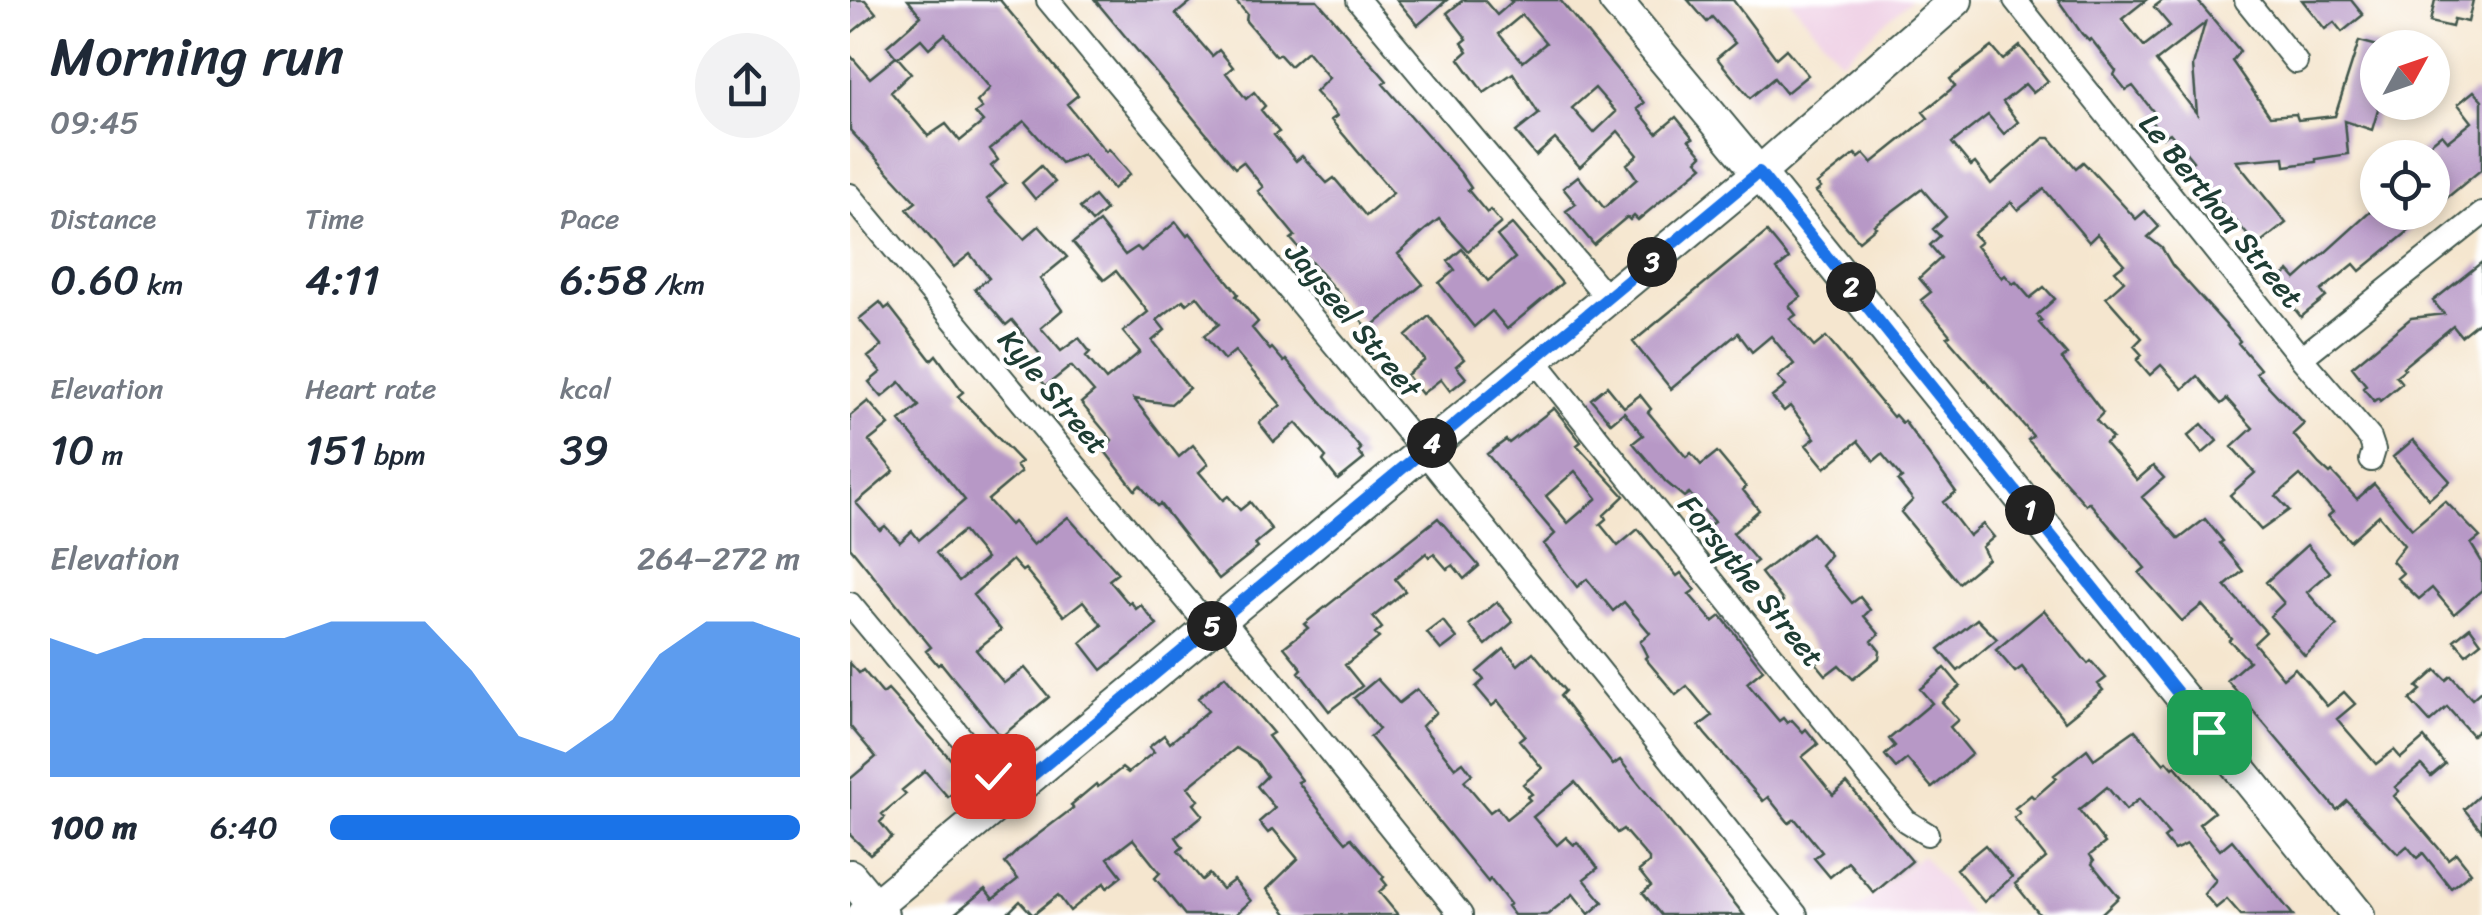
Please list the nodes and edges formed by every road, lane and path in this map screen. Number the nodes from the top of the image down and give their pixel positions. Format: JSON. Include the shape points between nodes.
{"nodes":[{"id":1,"x":1048,"y":0,"type":"edge"},
{"id":2,"x":1358,"y":0,"type":"edge"},
{"id":3,"x":1616,"y":0,"type":"edge"},
{"id":4,"x":1956,"y":0,"type":"edge"},
{"id":5,"x":2016,"y":0,"type":"edge"},
{"id":6,"x":2246,"y":0,"type":"edge"},
{"id":7,"x":2296,"y":62,"type":"dead end"},
{"id":8,"x":1759,"y":172,"type":"junction"},
{"id":9,"x":850,"y":195,"type":"edge"},
{"id":10,"x":2482,"y":214,"type":"edge"},
{"id":11,"x":1608,"y":299,"type":"junction"},
{"id":12,"x":2301,"y":358,"type":"junction"},
{"id":13,"x":1534,"y":359,"type":"junction"},
{"id":14,"x":1424,"y":450,"type":"junction"},
{"id":15,"x":2371,"y":460,"type":"dead end"},
{"id":16,"x":850,"y":604,"type":"edge"},
{"id":17,"x":1216,"y":623,"type":"junction"},
{"id":18,"x":1009,"y":795,"type":"junction"},
{"id":19,"x":1927,"y":834,"type":"dead end"},
{"id":20,"x":850,"y":876,"type":"edge"},
{"id":21,"x":873,"y":912,"type":"edge"},
{"id":22,"x":1462,"y":915,"type":"edge"},
{"id":23,"x":1796,"y":915,"type":"edge"},
{"id":24,"x":2358,"y":915,"type":"edge"}],
"edges":[{"from":1,"to":14,"type":"street","name":"Jayseel Street"},
{"from":2,"to":11,"type":"street"},
{"from":3,"to":8,"type":"street"},
{"from":4,"to":8,"type":"street"},
{"from":5,"to":12,"type":"street","name":"Le Berthon Street"},
{"from":6,"to":7,"type":"street"},
{"from":8,"to":11,"type":"street"},
{"from":8,"to":24,"type":"street"},
{"from":9,"to":17,"type":"street","name":"Kyle Street"},
{"from":10,"to":12,"type":"street"},
{"from":11,"to":13,"type":"street"},
{"from":12,"to":15,"type":"street","name":"Le Berthon Street","via":[[2370,438]]},
{"from":13,"to":14,"type":"street"},
{"from":13,"to":19,"type":"street","name":"Forsythe Street","via":[[1906,821]]},
{"from":14,"to":17,"type":"street"},
{"from":14,"to":23,"type":"street","name":"Jayseel Street"},
{"from":16,"to":18,"type":"street"},
{"from":17,"to":18,"type":"street"},
{"from":17,"to":22,"type":"street","name":"Kyle Street"},
{"from":18,"to":21,"type":"street"},
{"from":20,"to":21,"type":"street"}]}
